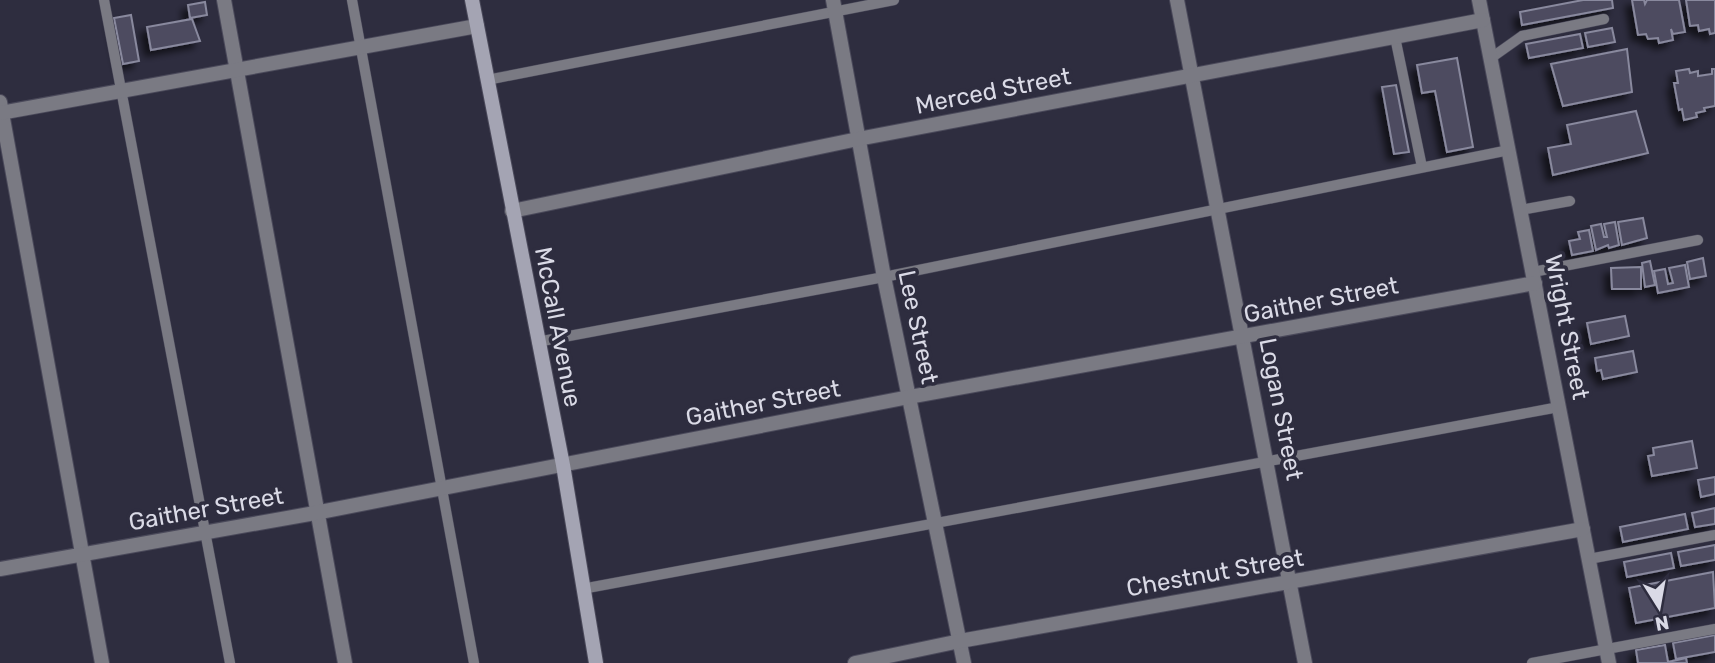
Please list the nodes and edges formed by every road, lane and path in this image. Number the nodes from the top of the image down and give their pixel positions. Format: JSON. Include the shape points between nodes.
{"nodes":[{"id":1,"x":104,"y":0,"type":"edge"},
{"id":2,"x":224,"y":0,"type":"edge"},
{"id":3,"x":352,"y":0,"type":"edge"},
{"id":4,"x":472,"y":0,"type":"edge"},
{"id":5,"x":894,"y":0,"type":"edge"},
{"id":6,"x":1177,"y":0,"type":"edge"},
{"id":7,"x":1479,"y":0,"type":"edge"},
{"id":8,"x":834,"y":6,"type":"edge"},
{"id":9,"x":1604,"y":19,"type":"dead end"},
{"id":10,"x":1483,"y":20,"type":"junction"},
{"id":11,"x":477,"y":26,"type":"junction"},
{"id":12,"x":1395,"y":37,"type":"junction"},
{"id":13,"x":360,"y":47,"type":"junction"},
{"id":14,"x":1491,"y":58,"type":"junction"},
{"id":15,"x":237,"y":69,"type":"junction"},
{"id":16,"x":1192,"y":77,"type":"junction"},
{"id":17,"x":487,"y":80,"type":"junction"},
{"id":18,"x":121,"y":90,"type":"junction"},
{"id":19,"x":1,"y":109,"type":"edge"},
{"id":20,"x":858,"y":139,"type":"junction"},
{"id":21,"x":1509,"y":150,"type":"junction"},
{"id":22,"x":1422,"y":167,"type":"junction"},
{"id":23,"x":1570,"y":201,"type":"dead end"},
{"id":24,"x":1219,"y":209,"type":"junction"},
{"id":25,"x":1521,"y":210,"type":"junction"},
{"id":26,"x":512,"y":211,"type":"junction"},
{"id":27,"x":1698,"y":240,"type":"dead end"},
{"id":28,"x":884,"y":277,"type":"junction"},
{"id":29,"x":1534,"y":278,"type":"junction"},
{"id":30,"x":1243,"y":338,"type":"junction"},
{"id":31,"x":537,"y":342,"type":"junction"},
{"id":32,"x":909,"y":397,"type":"junction"},
{"id":33,"x":1559,"y":407,"type":"junction"},
{"id":34,"x":1269,"y":463,"type":"junction"},
{"id":35,"x":563,"y":465,"type":"junction"},
{"id":36,"x":440,"y":489,"type":"junction"},
{"id":37,"x":315,"y":513,"type":"junction"},
{"id":38,"x":934,"y":525,"type":"junction"},
{"id":39,"x":1583,"y":529,"type":"junction"},
{"id":40,"x":205,"y":531,"type":"junction"},
{"id":41,"x":1715,"y":535,"type":"edge"},
{"id":42,"x":82,"y":554,"type":"junction"},
{"id":43,"x":1588,"y":559,"type":"junction"},
{"id":44,"x":0,"y":569,"type":"edge"},
{"id":45,"x":1292,"y":583,"type":"junction"},
{"id":46,"x":583,"y":589,"type":"junction"},
{"id":47,"x":1715,"y":629,"type":"edge"},
{"id":48,"x":960,"y":641,"type":"junction"},
{"id":49,"x":1607,"y":656,"type":"edge"},
{"id":50,"x":102,"y":663,"type":"edge"},
{"id":51,"x":230,"y":663,"type":"edge"},
{"id":52,"x":345,"y":663,"type":"edge"},
{"id":53,"x":474,"y":663,"type":"edge"},
{"id":54,"x":596,"y":663,"type":"edge"},
{"id":55,"x":855,"y":663,"type":"edge"},
{"id":56,"x":964,"y":663,"type":"edge"},
{"id":57,"x":1305,"y":663,"type":"edge"},
{"id":58,"x":1532,"y":663,"type":"edge"}],
"edges":[{"from":1,"to":18,"type":"lane"},
{"from":2,"to":15,"type":"street"},
{"from":3,"to":13,"type":"lane"},
{"from":4,"to":11,"type":"main road","name":"McCall Avenue"},
{"from":5,"to":8,"type":"lane"},
{"from":6,"to":16,"type":"street","name":"Logan Street"},
{"from":7,"to":10,"type":"street","name":"Wright Street"},
{"from":8,"to":17,"type":"lane"},
{"from":8,"to":20,"type":"street","name":"Lee Street"},
{"from":9,"to":14,"type":"lane","via":[[1522,36]]},
{"from":10,"to":12,"type":"street","name":"Merced Street"},
{"from":10,"to":14,"type":"street","name":"Wright Street"},
{"from":11,"to":13,"type":"street"},
{"from":11,"to":17,"type":"main road","name":"McCall Avenue"},
{"from":12,"to":16,"type":"street","name":"Merced Street"},
{"from":12,"to":22,"type":"lane"},
{"from":13,"to":15,"type":"street"},
{"from":13,"to":36,"type":"lane"},
{"from":14,"to":21,"type":"street","name":"Wright Street"},
{"from":15,"to":18,"type":"street"},
{"from":15,"to":37,"type":"street"},
{"from":16,"to":20,"type":"street","name":"Merced Street"},
{"from":16,"to":24,"type":"street","name":"Logan Street"},
{"from":17,"to":26,"type":"main road","name":"McCall Avenue"},
{"from":18,"to":19,"type":"street"},
{"from":18,"to":40,"type":"lane"},
{"from":19,"to":42,"type":"street"},
{"from":20,"to":26,"type":"street","name":"Merced Street"},
{"from":20,"to":28,"type":"street","name":"Lee Street"},
{"from":21,"to":22,"type":"lane"},
{"from":21,"to":25,"type":"street","name":"Wright Street"},
{"from":22,"to":24,"type":"lane"},
{"from":23,"to":25,"type":"lane"},
{"from":24,"to":28,"type":"lane"},
{"from":24,"to":30,"type":"street","name":"Logan Street"},
{"from":25,"to":29,"type":"street","name":"Wright Street"},
{"from":26,"to":31,"type":"main road","name":"McCall Avenue"},
{"from":27,"to":29,"type":"lane"},
{"from":28,"to":31,"type":"lane"},
{"from":28,"to":32,"type":"street","name":"Lee Street"},
{"from":29,"to":30,"type":"street","name":"Gaither Street"},
{"from":29,"to":33,"type":"street","name":"Wright Street"},
{"from":30,"to":32,"type":"street","name":"Gaither Street"},
{"from":30,"to":34,"type":"street","name":"Logan Street"},
{"from":31,"to":35,"type":"main road","name":"McCall Avenue"},
{"from":32,"to":35,"type":"street","name":"Gaither Street"},
{"from":32,"to":38,"type":"street","name":"Lee Street"},
{"from":33,"to":34,"type":"lane"},
{"from":33,"to":39,"type":"street","name":"Wright Street"},
{"from":34,"to":38,"type":"lane"},
{"from":34,"to":45,"type":"street","name":"Logan Street"},
{"from":35,"to":36,"type":"street","name":"Gaither Street"},
{"from":35,"to":46,"type":"main road","name":"McCall Avenue"},
{"from":36,"to":37,"type":"street","name":"Gaither Street"},
{"from":36,"to":53,"type":"lane"},
{"from":37,"to":40,"type":"street","name":"Gaither Street"},
{"from":37,"to":52,"type":"street"},
{"from":38,"to":46,"type":"lane"},
{"from":38,"to":48,"type":"street","name":"Lee Street"},
{"from":39,"to":43,"type":"street","name":"Wright Street"},
{"from":39,"to":45,"type":"street","name":"Chestnut Street"},
{"from":40,"to":42,"type":"street","name":"Gaither Street"},
{"from":40,"to":51,"type":"lane"},
{"from":41,"to":43,"type":"lane"},
{"from":42,"to":44,"type":"street","name":"Gaither Street"},
{"from":42,"to":50,"type":"street"},
{"from":43,"to":49,"type":"street","name":"Wright Street"},
{"from":45,"to":48,"type":"street","name":"Chestnut Street"},
{"from":45,"to":57,"type":"street","name":"Logan Street"},
{"from":46,"to":54,"type":"main road","name":"McCall Avenue"},
{"from":47,"to":49,"type":"lane"},
{"from":48,"to":55,"type":"street","name":"Chestnut Street"},
{"from":48,"to":56,"type":"street","name":"Lee Street"},
{"from":49,"to":58,"type":"lane"}]}
